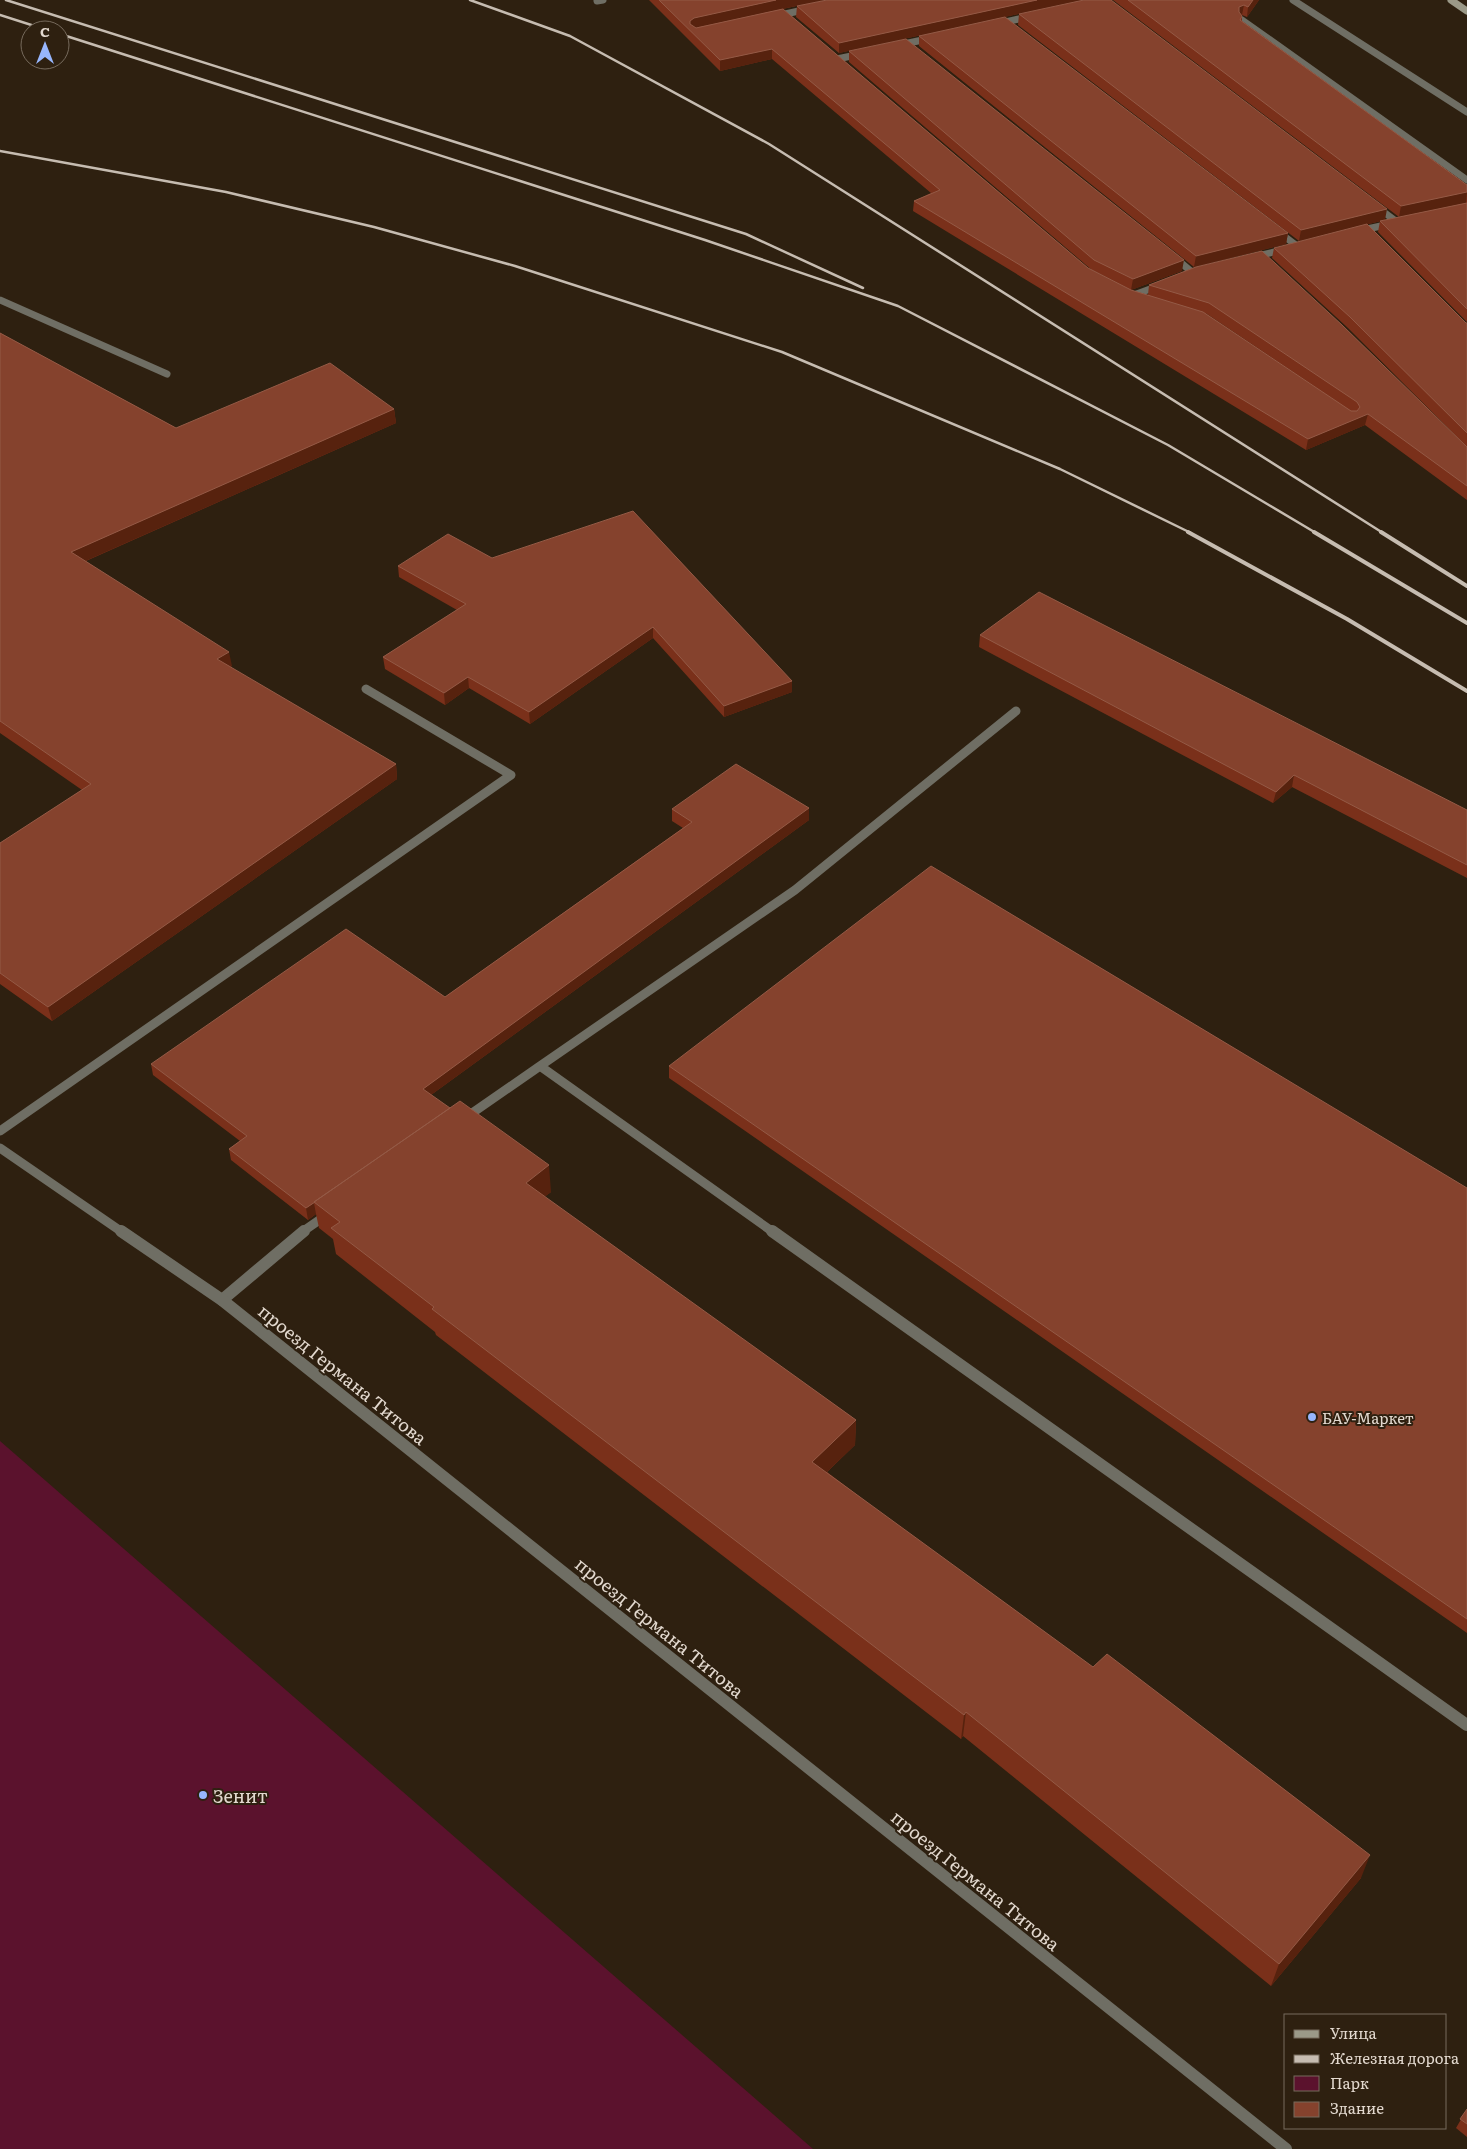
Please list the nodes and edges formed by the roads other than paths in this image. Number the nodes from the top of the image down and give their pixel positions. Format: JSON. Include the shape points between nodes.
{"nodes":[{"id":1,"x":1293,"y":0,"type":"edge"},
{"id":2,"x":1451,"y":0,"type":"edge"},
{"id":3,"x":813,"y":8,"type":"edge"},
{"id":4,"x":1467,"y":11,"type":"edge"},
{"id":5,"x":785,"y":14,"type":"junction"},
{"id":6,"x":1042,"y":14,"type":"edge"},
{"id":7,"x":767,"y":18,"type":"edge"},
{"id":8,"x":793,"y":20,"type":"edge"},
{"id":9,"x":1242,"y":20,"type":"edge"},
{"id":10,"x":1006,"y":22,"type":"junction"},
{"id":11,"x":988,"y":26,"type":"edge"},
{"id":12,"x":1014,"y":28,"type":"edge"},
{"id":13,"x":943,"y":36,"type":"edge"},
{"id":14,"x":907,"y":44,"type":"junction"},
{"id":15,"x":890,"y":48,"type":"edge"},
{"id":16,"x":915,"y":50,"type":"edge"},
{"id":17,"x":872,"y":51,"type":"edge"},
{"id":18,"x":830,"y":52,"type":"edge"},
{"id":19,"x":837,"y":59,"type":"junction"},
{"id":20,"x":845,"y":65,"type":"edge"},
{"id":21,"x":1467,"y":112,"type":"edge"},
{"id":22,"x":1467,"y":180,"type":"edge"},
{"id":23,"x":1373,"y":204,"type":"edge"},
{"id":24,"x":1406,"y":220,"type":"edge"},
{"id":25,"x":1397,"y":222,"type":"junction"},
{"id":26,"x":1273,"y":228,"type":"edge"},
{"id":27,"x":1367,"y":229,"type":"junction"},
{"id":28,"x":1349,"y":233,"type":"edge"},
{"id":29,"x":1374,"y":236,"type":"edge"},
{"id":30,"x":1306,"y":244,"type":"edge"},
{"id":31,"x":1297,"y":246,"type":"junction"},
{"id":32,"x":1170,"y":254,"type":"edge"},
{"id":33,"x":1261,"y":255,"type":"junction"},
{"id":34,"x":1241,"y":260,"type":"edge"},
{"id":35,"x":1268,"y":262,"type":"edge"},
{"id":36,"x":1203,"y":270,"type":"edge"},
{"id":37,"x":1193,"y":273,"type":"junction"},
{"id":38,"x":1184,"y":276,"type":"edge"},
{"id":39,"x":1167,"y":282,"type":"edge"},
{"id":40,"x":1123,"y":292,"type":"edge"},
{"id":41,"x":1131,"y":296,"type":"junction"},
{"id":42,"x":1140,"y":298,"type":"edge"},
{"id":43,"x":0,"y":300,"type":"edge"},
{"id":44,"x":167,"y":374,"type":"dead end"},
{"id":45,"x":366,"y":690,"type":"dead end"},
{"id":46,"x":1016,"y":711,"type":"dead end"},
{"id":47,"x":540,"y":1066,"type":"junction"},
{"id":48,"x":452,"y":1127,"type":"edge"},
{"id":49,"x":0,"y":1131,"type":"edge"},
{"id":50,"x":0,"y":1148,"type":"edge"},
{"id":51,"x":333,"y":1210,"type":"edge"},
{"id":52,"x":222,"y":1300,"type":"junction"},
{"id":53,"x":1467,"y":1725,"type":"edge"},
{"id":54,"x":1286,"y":2149,"type":"edge"}],
"edges":[{"from":1,"to":21,"type":"street"},
{"from":2,"to":4,"type":"main road"},
{"from":3,"to":5,"type":"street"},
{"from":5,"to":7,"type":"street"},
{"from":5,"to":8,"type":"street"},
{"from":6,"to":10,"type":"street"},
{"from":9,"to":22,"type":"street"},
{"from":10,"to":11,"type":"street"},
{"from":10,"to":12,"type":"street"},
{"from":13,"to":14,"type":"street"},
{"from":14,"to":15,"type":"street"},
{"from":14,"to":16,"type":"street"},
{"from":17,"to":19,"type":"street"},
{"from":18,"to":19,"type":"street"},
{"from":19,"to":20,"type":"street"},
{"from":23,"to":25,"type":"street"},
{"from":24,"to":25,"type":"street"},
{"from":25,"to":27,"type":"street"},
{"from":26,"to":31,"type":"street"},
{"from":27,"to":28,"type":"street"},
{"from":27,"to":29,"type":"street"},
{"from":30,"to":31,"type":"street"},
{"from":31,"to":33,"type":"street"},
{"from":32,"to":37,"type":"street"},
{"from":33,"to":34,"type":"street"},
{"from":33,"to":35,"type":"street"},
{"from":36,"to":37,"type":"street"},
{"from":37,"to":38,"type":"street"},
{"from":39,"to":41,"type":"street"},
{"from":40,"to":41,"type":"street"},
{"from":41,"to":42,"type":"street"},
{"from":43,"to":44,"type":"street"},
{"from":45,"to":49,"type":"street","via":[[511,775]]},
{"from":46,"to":47,"type":"street","via":[[795,890]]},
{"from":47,"to":48,"type":"street"},
{"from":47,"to":53,"type":"street"},
{"from":50,"to":52,"type":"street","name":"проезд Германа Титова"},
{"from":51,"to":52,"type":"street","via":[[309,1226]]},
{"from":52,"to":54,"type":"street","name":"проезд Германа Титова"}]}
